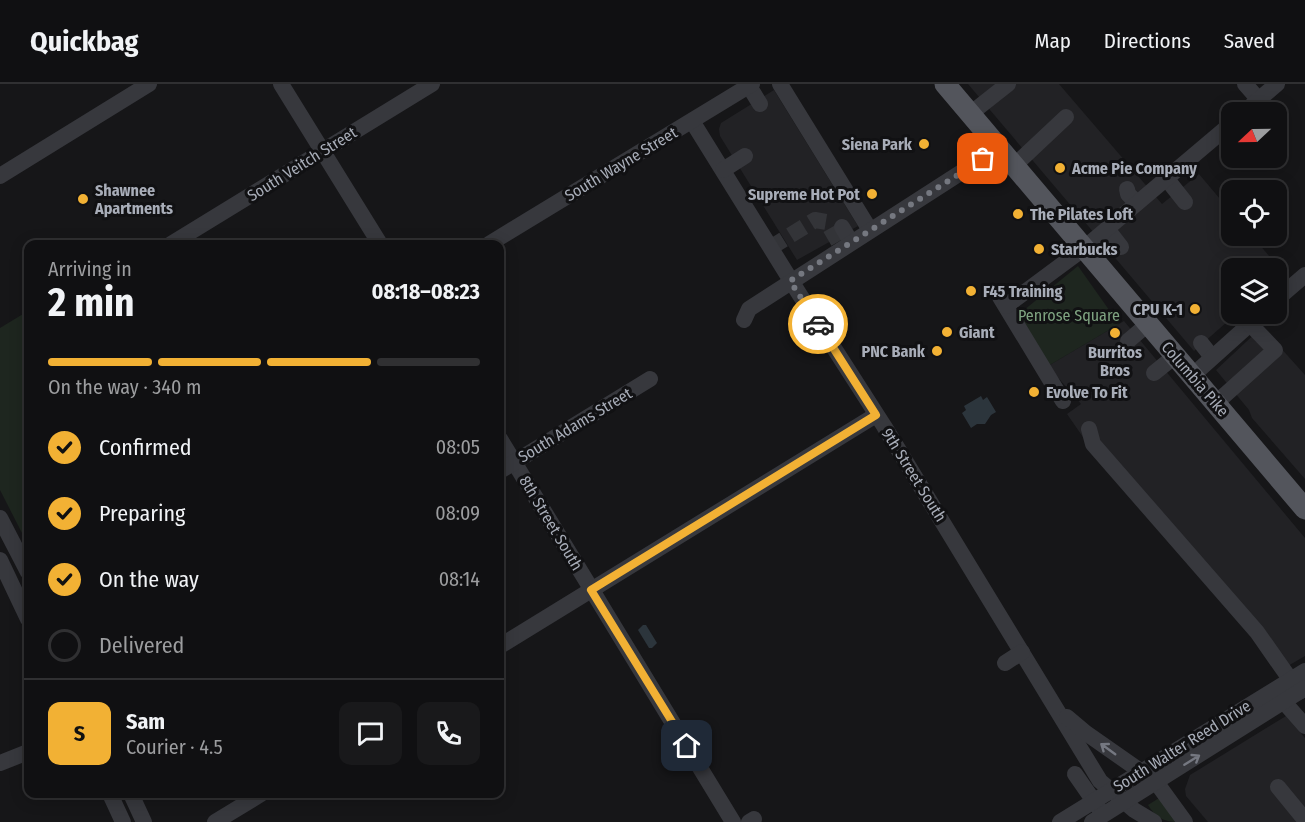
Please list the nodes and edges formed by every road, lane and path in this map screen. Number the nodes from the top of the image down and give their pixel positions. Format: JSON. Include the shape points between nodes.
{"nodes":[{"id":1,"x":149,"y":84,"type":"edge"},
{"id":2,"x":281,"y":84,"type":"edge"},
{"id":3,"x":432,"y":84,"type":"edge"},
{"id":4,"x":780,"y":84,"type":"edge"},
{"id":5,"x":945,"y":84,"type":"edge"},
{"id":6,"x":1008,"y":84,"type":"edge"},
{"id":7,"x":1245,"y":84,"type":"edge"},
{"id":8,"x":1277,"y":84,"type":"edge"},
{"id":9,"x":750,"y":85,"type":"edge"},
{"id":10,"x":1258,"y":100,"type":"junction"},
{"id":11,"x":1256,"y":102,"type":"edge"},
{"id":12,"x":760,"y":104,"type":"dead end"},
{"id":13,"x":970,"y":114,"type":"junction"},
{"id":14,"x":1066,"y":117,"type":"dead end"},
{"id":15,"x":692,"y":121,"type":"junction"},
{"id":16,"x":1221,"y":132,"type":"edge"},
{"id":17,"x":999,"y":148,"type":"junction"},
{"id":18,"x":322,"y":152,"type":"junction"},
{"id":19,"x":745,"y":156,"type":"dead end"},
{"id":20,"x":1014,"y":166,"type":"junction"},
{"id":21,"x":723,"y":170,"type":"junction"},
{"id":22,"x":0,"y":176,"type":"edge"},
{"id":23,"x":1166,"y":178,"type":"junction"},
{"id":24,"x":1127,"y":189,"type":"dead end"},
{"id":25,"x":1185,"y":202,"type":"dead end"},
{"id":26,"x":1137,"y":203,"type":"junction"},
{"id":27,"x":842,"y":227,"type":"tunnel mouth"},
{"id":28,"x":1107,"y":229,"type":"junction"},
{"id":29,"x":870,"y":230,"type":"junction"},
{"id":30,"x":178,"y":240,"type":"edge"},
{"id":31,"x":377,"y":240,"type":"edge"},
{"id":32,"x":496,"y":240,"type":"edge"},
{"id":33,"x":851,"y":242,"type":"junction"},
{"id":34,"x":1121,"y":247,"type":"dead end"},
{"id":35,"x":1083,"y":249,"type":"junction"},
{"id":36,"x":1305,"y":275,"type":"edge"},
{"id":37,"x":790,"y":281,"type":"junction"},
{"id":38,"x":1287,"y":291,"type":"edge"},
{"id":39,"x":744,"y":320,"type":"dead end"},
{"id":40,"x":1148,"y":324,"type":"junction"},
{"id":41,"x":1249,"y":324,"type":"edge"},
{"id":42,"x":1258,"y":324,"type":"edge"},
{"id":43,"x":1128,"y":341,"type":"dead end"},
{"id":44,"x":1201,"y":343,"type":"dead end"},
{"id":45,"x":1175,"y":356,"type":"junction"},
{"id":46,"x":1212,"y":357,"type":"junction"},
{"id":47,"x":1154,"y":373,"type":"dead end"},
{"id":48,"x":1192,"y":376,"type":"junction"},
{"id":49,"x":650,"y":379,"type":"dead end"},
{"id":50,"x":1064,"y":400,"type":"dead end"},
{"id":51,"x":1216,"y":403,"type":"junction"},
{"id":52,"x":876,"y":415,"type":"junction"},
{"id":53,"x":1089,"y":429,"type":"dead end"},
{"id":54,"x":506,"y":466,"type":"edge"},
{"id":55,"x":1305,"y":509,"type":"edge"},
{"id":56,"x":0,"y":518,"type":"edge"},
{"id":57,"x":0,"y":560,"type":"edge"},
{"id":58,"x":24,"y":564,"type":"edge"},
{"id":59,"x":24,"y":577,"type":"edge"},
{"id":60,"x":14,"y":588,"type":"junction"},
{"id":61,"x":591,"y":590,"type":"junction"},
{"id":62,"x":0,"y":598,"type":"edge"},
{"id":63,"x":24,"y":610,"type":"edge"},
{"id":64,"x":504,"y":644,"type":"edge"},
{"id":65,"x":1022,"y":652,"type":"junction"},
{"id":66,"x":1005,"y":663,"type":"dead end"},
{"id":67,"x":1305,"y":671,"type":"edge"},
{"id":68,"x":1298,"y":687,"type":"edge"},
{"id":69,"x":1284,"y":702,"type":"junction"},
{"id":70,"x":1057,"y":709,"type":"junction"},
{"id":71,"x":1305,"y":726,"type":"edge"},
{"id":72,"x":24,"y":754,"type":"edge"},
{"id":73,"x":0,"y":763,"type":"edge"},
{"id":74,"x":1140,"y":772,"type":"junction"},
{"id":75,"x":1075,"y":774,"type":"dead end"},
{"id":76,"x":1156,"y":782,"type":"junction"},
{"id":77,"x":1278,"y":787,"type":"dead end"},
{"id":78,"x":1111,"y":790,"type":"junction"},
{"id":79,"x":112,"y":798,"type":"edge"},
{"id":80,"x":133,"y":798,"type":"edge"},
{"id":81,"x":254,"y":798,"type":"edge"},
{"id":82,"x":1093,"y":801,"type":"junction"},
{"id":83,"x":1124,"y":802,"type":"junction"},
{"id":84,"x":1098,"y":819,"type":"edge"},
{"id":85,"x":1305,"y":820,"type":"edge"},
{"id":86,"x":123,"y":822,"type":"edge"},
{"id":87,"x":144,"y":822,"type":"edge"},
{"id":88,"x":215,"y":822,"type":"edge"},
{"id":89,"x":733,"y":822,"type":"edge"},
{"id":90,"x":1060,"y":822,"type":"edge"},
{"id":91,"x":1154,"y":822,"type":"edge"},
{"id":92,"x":1185,"y":822,"type":"edge"}],
"edges":[{"from":1,"to":22,"type":"street"},
{"from":2,"to":18,"type":"street"},
{"from":3,"to":18,"type":"street","name":"South Veitch Street"},
{"from":4,"to":29,"type":"street"},
{"from":5,"to":13,"type":"main road","name":"Columbia Pike"},
{"from":6,"to":13,"type":"street"},
{"from":7,"to":10,"type":"street"},
{"from":8,"to":10,"type":"street"},
{"from":9,"to":12,"type":"street"},
{"from":9,"to":15,"type":"street","name":"South Wayne Street"},
{"from":10,"to":11,"type":"street"},
{"from":13,"to":17,"type":"main road","name":"Columbia Pike"},
{"from":14,"to":20,"type":"street"},
{"from":15,"to":21,"type":"street","name":"9th Street South"},
{"from":15,"to":32,"type":"street","name":"South Wayne Street"},
{"from":16,"to":23,"type":"street"},
{"from":17,"to":20,"type":"main road","name":"Columbia Pike"},
{"from":17,"to":29,"type":"street","via":[[938,195]]},
{"from":18,"to":30,"type":"street","name":"South Veitch Street"},
{"from":18,"to":31,"type":"street"},
{"from":19,"to":21,"type":"street"},
{"from":20,"to":35,"type":"main road","name":"Columbia Pike"},
{"from":21,"to":37,"type":"street","name":"9th Street South"},
{"from":23,"to":25,"type":"street"},
{"from":23,"to":26,"type":"street"},
{"from":24,"to":26,"type":"street"},
{"from":26,"to":28,"type":"street"},
{"from":27,"to":33,"type":"street"},
{"from":28,"to":34,"type":"street"},
{"from":28,"to":35,"type":"street"},
{"from":29,"to":33,"type":"street"},
{"from":33,"to":37,"type":"street"},
{"from":35,"to":40,"type":"main road","name":"Columbia Pike"},
{"from":35,"to":50,"type":"street","via":[[1003,301]]},
{"from":36,"to":38,"type":"street"},
{"from":37,"to":39,"type":"street","via":[[748,309]]},
{"from":37,"to":52,"type":"street","name":"9th Street South"},
{"from":40,"to":43,"type":"street"},
{"from":40,"to":45,"type":"main road","name":"Columbia Pike"},
{"from":41,"to":46,"type":"street"},
{"from":42,"to":51,"type":"street","via":[[1275,350]]},
{"from":44,"to":46,"type":"street"},
{"from":45,"to":47,"type":"street"},
{"from":45,"to":48,"type":"main road","name":"Columbia Pike"},
{"from":46,"to":48,"type":"street"},
{"from":48,"to":51,"type":"main road","name":"Columbia Pike"},
{"from":49,"to":54,"type":"street","name":"South Adams Street"},
{"from":51,"to":55,"type":"main road","name":"Columbia Pike"},
{"from":52,"to":61,"type":"street"},
{"from":52,"to":65,"type":"street","name":"9th Street South"},
{"from":53,"to":68,"type":"street","via":[[1093,444],[1257,632]]},
{"from":54,"to":61,"type":"street","name":"8th Street South"},
{"from":56,"to":58,"type":"street"},
{"from":57,"to":60,"type":"street"},
{"from":59,"to":60,"type":"street"},
{"from":60,"to":62,"type":"street"},
{"from":60,"to":63,"type":"street"},
{"from":61,"to":64,"type":"street"},
{"from":61,"to":89,"type":"street","name":"8th Street South"},
{"from":65,"to":66,"type":"street"},
{"from":65,"to":70,"type":"street","name":"9th Street South"},
{"from":67,"to":68,"type":"street","name":"South Walter Reed Drive"},
{"from":68,"to":69,"type":"street","name":"South Walter Reed Drive"},
{"from":68,"to":74,"type":"street","name":"South Walter Reed Drive"},
{"from":69,"to":71,"type":"street"},
{"from":76,"to":69,"type":"street","name":"South Walter Reed Drive","one_way":true},
{"from":74,"to":70,"type":"street","name":"9th Street South","one_way":true},
{"from":70,"to":78,"type":"street","name":"9th Street South","via":[[1100,781]]},
{"from":72,"to":73,"type":"street"},
{"from":74,"to":76,"type":"street","name":"9th Street South"},
{"from":74,"to":78,"type":"street","name":"South Walter Reed Drive"},
{"from":75,"to":82,"type":"street"},
{"from":76,"to":83,"type":"street","name":"South Walter Reed Drive"},
{"from":76,"to":92,"type":"street","name":"9th Street South"},
{"from":77,"to":85,"type":"street"},
{"from":78,"to":82,"type":"street","name":"South Walter Reed Drive"},
{"from":78,"to":83,"type":"street","name":"9th Street South"},
{"from":79,"to":86,"type":"street"},
{"from":80,"to":87,"type":"street"},
{"from":81,"to":88,"type":"street"},
{"from":82,"to":84,"type":"street"},
{"from":82,"to":90,"type":"street","name":"South Walter Reed Drive"},
{"from":83,"to":84,"type":"street","name":"South Walter Reed Drive"},
{"from":83,"to":91,"type":"street","name":"9th Street South"}]}
